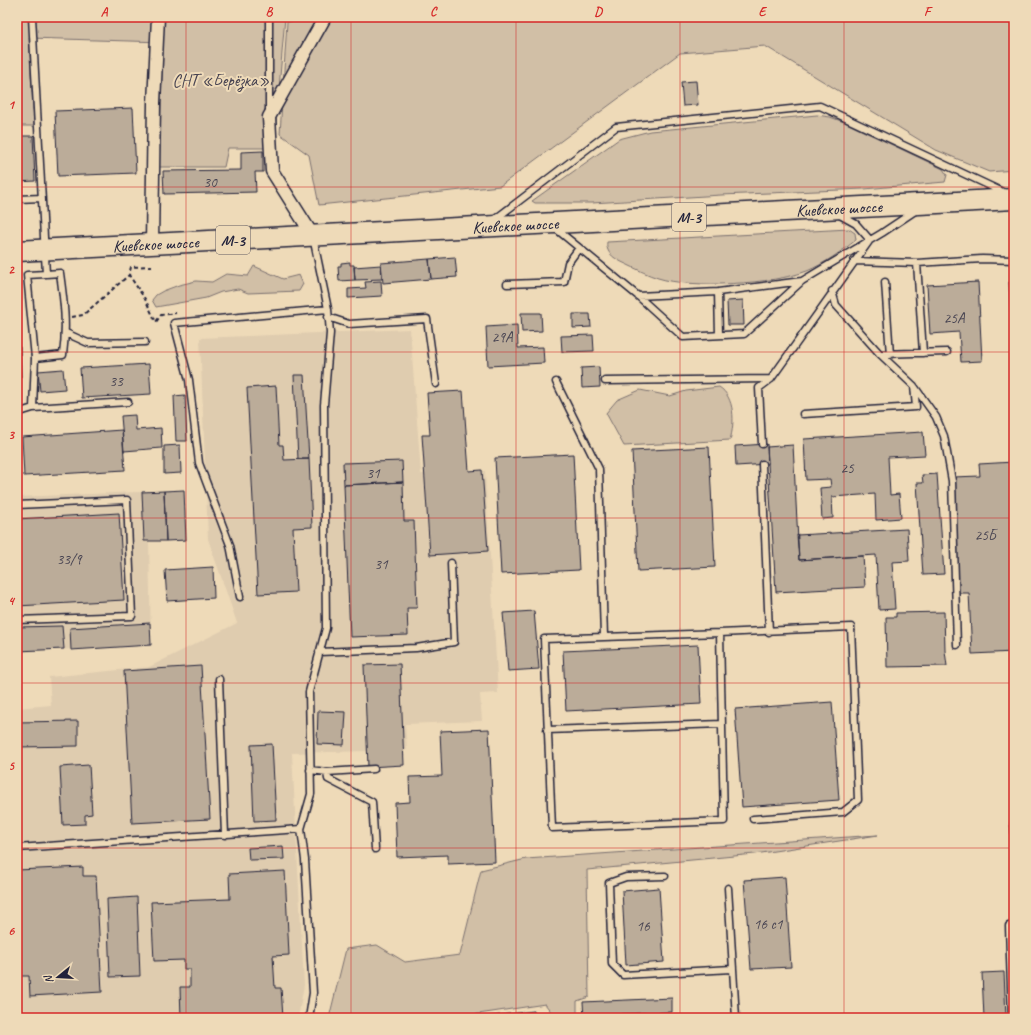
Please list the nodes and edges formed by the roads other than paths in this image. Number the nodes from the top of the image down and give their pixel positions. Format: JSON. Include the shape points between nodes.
{"nodes":[{"id":1,"x":32,"y":17,"type":"edge"},
{"id":2,"x":158,"y":17,"type":"edge"},
{"id":3,"x":269,"y":17,"type":"edge"},
{"id":4,"x":325,"y":17,"type":"edge"},
{"id":5,"x":269,"y":117,"type":"junction"},
{"id":6,"x":42,"y":198,"type":"junction"},
{"id":7,"x":1014,"y":198,"type":"edge"},
{"id":8,"x":17,"y":199,"type":"edge"},
{"id":9,"x":924,"y":204,"type":"junction"},
{"id":10,"x":828,"y":209,"type":"junction"},
{"id":11,"x":551,"y":224,"type":"junction"},
{"id":12,"x":485,"y":227,"type":"junction"},
{"id":13,"x":313,"y":236,"type":"junction"},
{"id":14,"x":870,"y":240,"type":"junction"},
{"id":15,"x":152,"y":244,"type":"junction"},
{"id":16,"x":579,"y":248,"type":"junction"},
{"id":17,"x":45,"y":250,"type":"junction"},
{"id":18,"x":17,"y":251,"type":"edge"},
{"id":19,"x":1014,"y":260,"type":"edge"},
{"id":20,"x":854,"y":261,"type":"junction"},
{"id":21,"x":917,"y":263,"type":"junction"},
{"id":22,"x":46,"y":274,"type":"junction"},
{"id":23,"x":802,"y":281,"type":"junction"},
{"id":24,"x":885,"y":282,"type":"dead end"},
{"id":25,"x":507,"y":284,"type":"dead end"},
{"id":26,"x":832,"y":291,"type":"junction"},
{"id":27,"x":718,"y":292,"type":"junction"},
{"id":28,"x":638,"y":296,"type":"junction"},
{"id":29,"x":328,"y":309,"type":"junction"},
{"id":30,"x":328,"y":318,"type":"junction"},
{"id":31,"x":66,"y":333,"type":"junction"},
{"id":32,"x":719,"y":335,"type":"junction"},
{"id":33,"x":145,"y":342,"type":"dead end"},
{"id":34,"x":947,"y":352,"type":"dead end"},
{"id":35,"x":923,"y":353,"type":"junction"},
{"id":36,"x":880,"y":354,"type":"junction"},
{"id":37,"x":890,"y":355,"type":"junction"},
{"id":38,"x":35,"y":358,"type":"junction"},
{"id":39,"x":771,"y":379,"type":"junction"},
{"id":40,"x":605,"y":381,"type":"dead end"},
{"id":41,"x":556,"y":382,"type":"dead end"},
{"id":42,"x":436,"y":384,"type":"dead end"},
{"id":43,"x":914,"y":386,"type":"junction"},
{"id":44,"x":128,"y":402,"type":"dead end"},
{"id":45,"x":33,"y":408,"type":"junction"},
{"id":46,"x":17,"y":413,"type":"edge"},
{"id":47,"x":803,"y":414,"type":"dead end"},
{"id":48,"x":762,"y":444,"type":"dead end"},
{"id":49,"x":762,"y":464,"type":"dead end"},
{"id":50,"x":17,"y":505,"type":"edge"},
{"id":51,"x":451,"y":563,"type":"dead end"},
{"id":52,"x":240,"y":597,"type":"dead end"},
{"id":53,"x":17,"y":620,"type":"edge"},
{"id":54,"x":769,"y":632,"type":"junction"},
{"id":55,"x":720,"y":633,"type":"junction"},
{"id":56,"x":604,"y":637,"type":"junction"},
{"id":57,"x":957,"y":645,"type":"dead end"},
{"id":58,"x":319,"y":652,"type":"junction"},
{"id":59,"x":219,"y":679,"type":"dead end"},
{"id":60,"x":722,"y":724,"type":"junction"},
{"id":61,"x":548,"y":730,"type":"junction"},
{"id":62,"x":310,"y":770,"type":"junction"},
{"id":63,"x":374,"y":770,"type":"dead end"},
{"id":64,"x":327,"y":772,"type":"junction"},
{"id":65,"x":753,"y":819,"type":"dead end"},
{"id":66,"x":301,"y":829,"type":"junction"},
{"id":67,"x":224,"y":835,"type":"junction"},
{"id":68,"x":17,"y":848,"type":"edge"},
{"id":69,"x":375,"y":849,"type":"dead end"},
{"id":70,"x":665,"y":876,"type":"dead end"},
{"id":71,"x":728,"y":888,"type":"dead end"},
{"id":72,"x":1014,"y":925,"type":"edge"},
{"id":73,"x":732,"y":969,"type":"junction"},
{"id":74,"x":309,"y":1018,"type":"edge"},
{"id":75,"x":736,"y":1018,"type":"edge"},
{"id":76,"x":1012,"y":1018,"type":"edge"}],
"edges":[{"from":1,"to":6,"type":"lane"},
{"from":2,"to":15,"type":"street"},
{"from":3,"to":5,"type":"lane"},
{"from":4,"to":5,"type":"street"},
{"from":5,"to":13,"type":"street","via":[[272,171]]},
{"from":6,"to":8,"type":"lane"},
{"from":6,"to":17,"type":"lane"},
{"from":7,"to":9,"type":"highway","name":"Киевское шоссе","number":"М-3"},
{"from":7,"to":12,"type":"lane","via":[[820,106],[616,128]]},
{"from":9,"to":10,"type":"highway","name":"Киевское шоссе","number":"М-3"},
{"from":9,"to":14,"type":"lane"},
{"from":10,"to":11,"type":"highway","name":"Киевское шоссе","number":"М-3"},
{"from":10,"to":14,"type":"lane","via":[[856,224]]},
{"from":11,"to":12,"type":"highway","name":"Киевское шоссе","number":"М-3"},
{"from":11,"to":16,"type":"lane"},
{"from":12,"to":13,"type":"highway","name":"Киевское шоссе","number":"М-3"},
{"from":13,"to":15,"type":"highway","name":"Киевское шоссе","number":"М-3"},
{"from":13,"to":29,"type":"lane"},
{"from":14,"to":20,"type":"lane"},
{"from":14,"to":23,"type":"lane"},
{"from":15,"to":17,"type":"highway","name":"Киевское шоссе","number":"М-3"},
{"from":16,"to":25,"type":"lane","via":[[568,263],[564,282]]},
{"from":16,"to":28,"type":"lane"},
{"from":17,"to":18,"type":"highway","name":"Киевское шоссе","number":"М-3"},
{"from":17,"to":22,"type":"lane"},
{"from":19,"to":21,"type":"lane"},
{"from":20,"to":21,"type":"lane"},
{"from":20,"to":26,"type":"lane"},
{"from":21,"to":35,"type":"lane"},
{"from":22,"to":31,"type":"lane","via":[[60,273]]},
{"from":22,"to":38,"type":"lane","via":[[27,275]]},
{"from":23,"to":27,"type":"lane"},
{"from":23,"to":32,"type":"lane","via":[[744,334]]},
{"from":24,"to":37,"type":"lane"},
{"from":26,"to":36,"type":"lane","via":[[836,305]]},
{"from":26,"to":39,"type":"lane"},
{"from":27,"to":28,"type":"lane"},
{"from":27,"to":32,"type":"lane"},
{"from":28,"to":32,"type":"lane","via":[[683,337]]},
{"from":29,"to":30,"type":"lane"},
{"from":29,"to":52,"type":"lane","via":[[174,323],[189,380],[199,463],[230,545]]},
{"from":30,"to":42,"type":"lane","via":[[349,324],[427,319]]},
{"from":30,"to":58,"type":"lane","via":[[330,333],[324,405],[326,628]]},
{"from":31,"to":33,"type":"lane","via":[[88,343]]},
{"from":31,"to":38,"type":"lane","via":[[63,355]]},
{"from":34,"to":35,"type":"lane"},
{"from":35,"to":37,"type":"lane"},
{"from":36,"to":37,"type":"lane"},
{"from":36,"to":43,"type":"lane"},
{"from":38,"to":45,"type":"lane"},
{"from":39,"to":40,"type":"lane"},
{"from":39,"to":48,"type":"lane","via":[[759,388]]},
{"from":41,"to":56,"type":"lane","via":[[599,469]]},
{"from":43,"to":47,"type":"lane","via":[[916,407]]},
{"from":43,"to":57,"type":"lane","via":[[936,417],[944,436],[952,481]]},
{"from":44,"to":45,"type":"lane"},
{"from":45,"to":46,"type":"lane"},
{"from":49,"to":54,"type":"lane"},
{"from":50,"to":53,"type":"lane","via":[[127,500],[132,616]]},
{"from":51,"to":58,"type":"lane","via":[[454,642],[416,648]]},
{"from":54,"to":55,"type":"lane"},
{"from":54,"to":65,"type":"lane","via":[[851,626],[858,800],[843,812]]},
{"from":55,"to":56,"type":"lane"},
{"from":55,"to":60,"type":"lane"},
{"from":56,"to":61,"type":"lane","via":[[544,639]]},
{"from":58,"to":62,"type":"lane","via":[[309,692]]},
{"from":59,"to":67,"type":"lane"},
{"from":60,"to":61,"type":"lane"},
{"from":60,"to":61,"type":"lane","via":[[724,821],[552,828]]},
{"from":62,"to":64,"type":"lane"},
{"from":62,"to":66,"type":"lane","via":[[311,794]]},
{"from":63,"to":64,"type":"lane"},
{"from":64,"to":69,"type":"lane","via":[[328,779],[372,802]]},
{"from":66,"to":67,"type":"lane"},
{"from":66,"to":74,"type":"lane","via":[[313,994]]},
{"from":67,"to":68,"type":"lane"},
{"from":70,"to":73,"type":"lane","via":[[626,877],[609,883],[612,964],[623,974]]},
{"from":71,"to":73,"type":"lane"},
{"from":72,"to":76,"type":"lane","via":[[1009,926],[1008,942]]},
{"from":73,"to":75,"type":"lane"}]}
